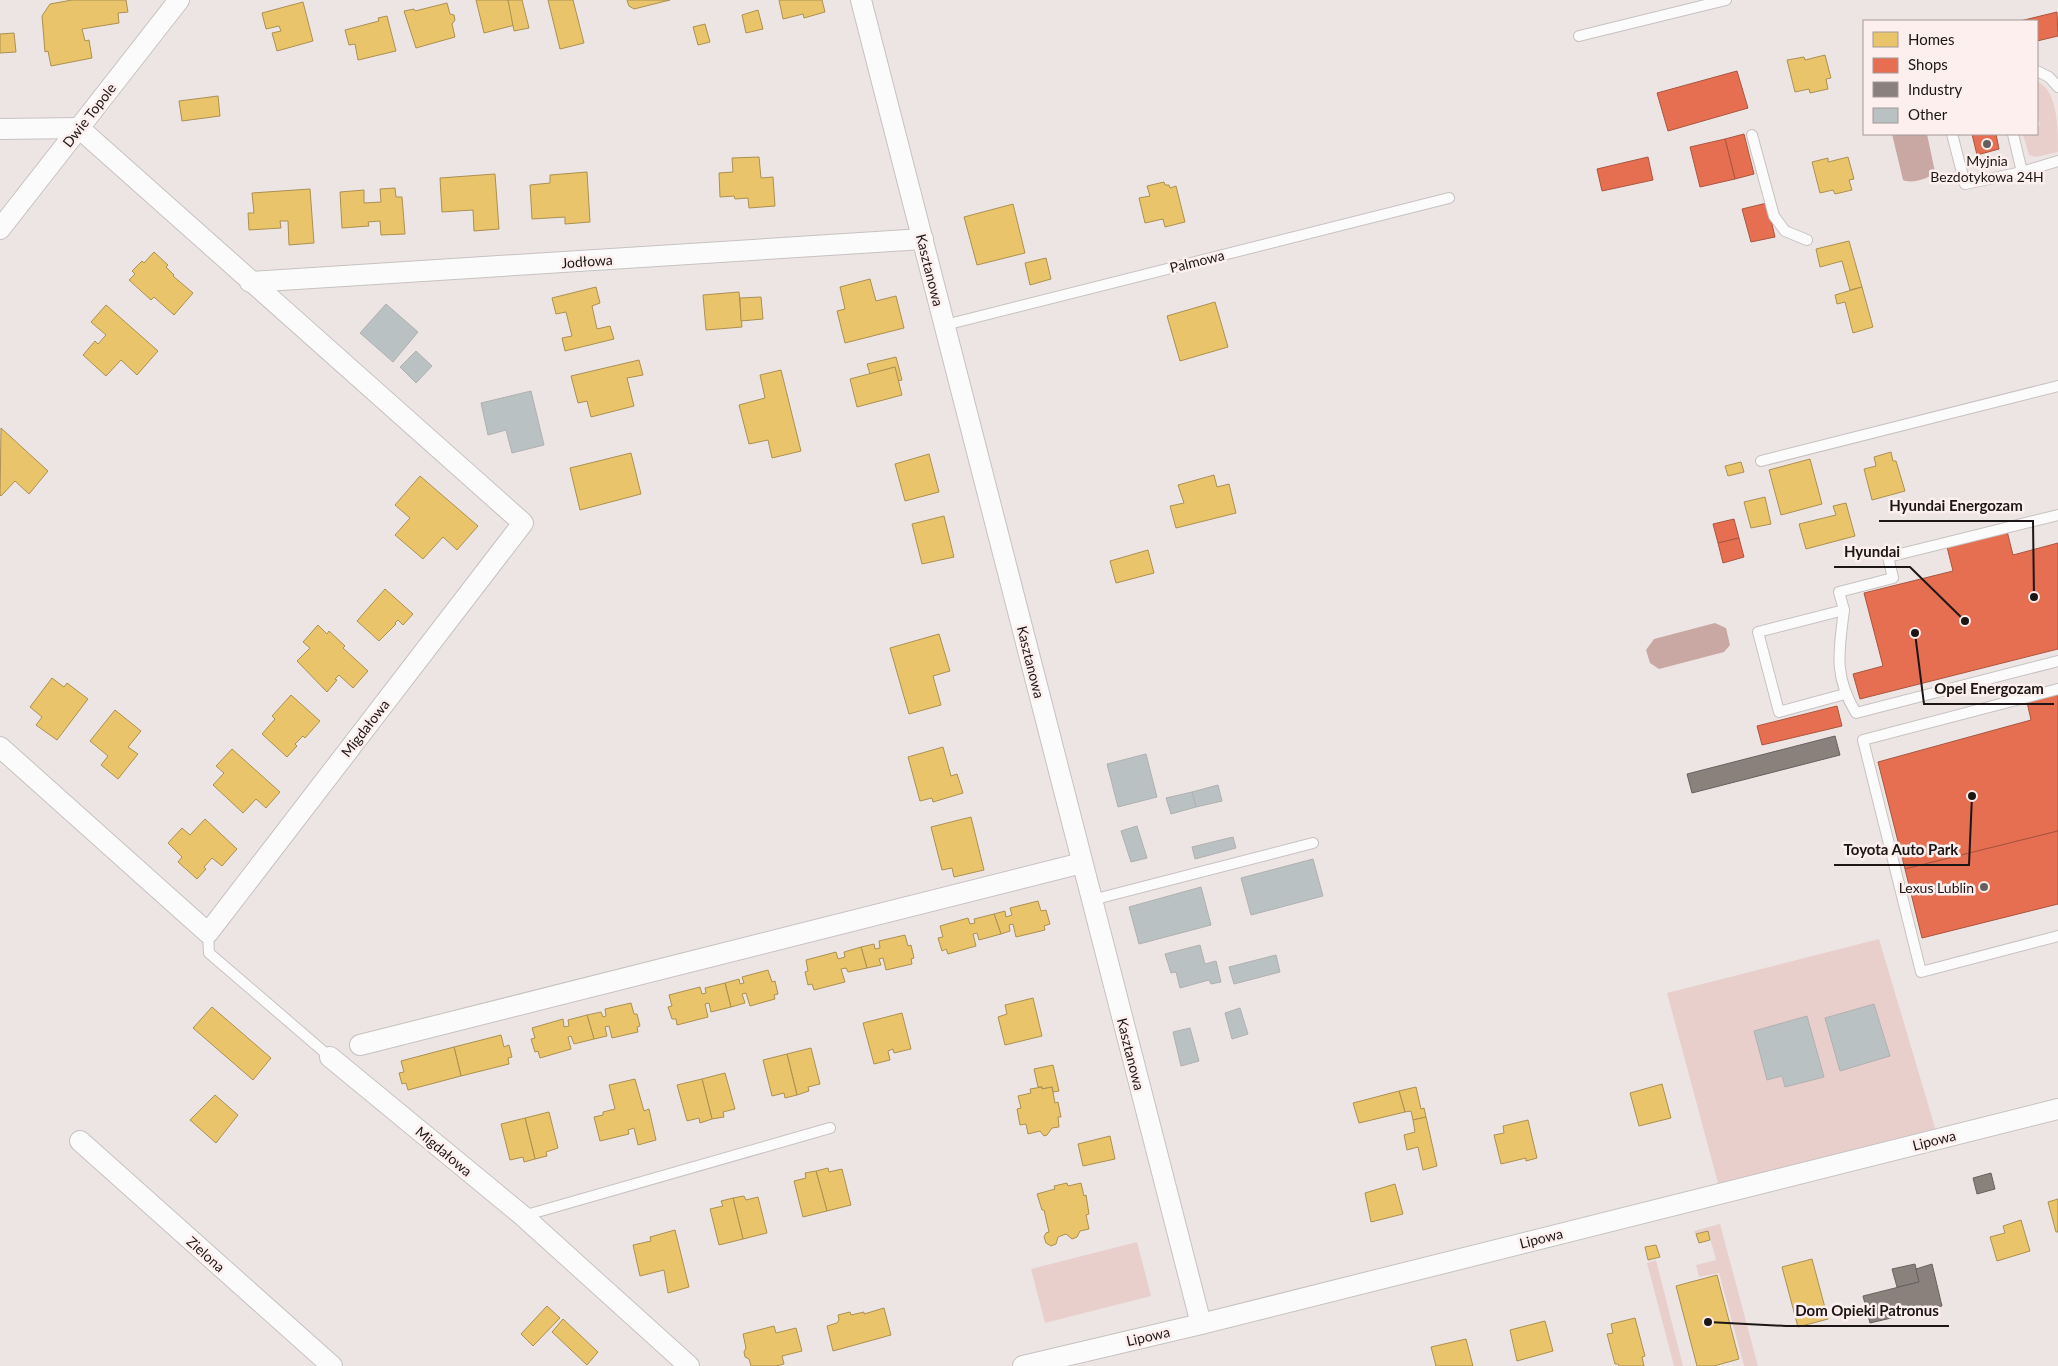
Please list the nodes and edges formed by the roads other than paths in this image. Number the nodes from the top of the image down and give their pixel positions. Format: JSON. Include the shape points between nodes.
{"nodes":[{"id":1,"x":179,"y":0,"type":"edge"},
{"id":2,"x":861,"y":0,"type":"edge"},
{"id":3,"x":1726,"y":0,"type":"edge"},
{"id":4,"x":1579,"y":36,"type":"dead end"},
{"id":5,"x":2038,"y":72,"type":"edge"},
{"id":6,"x":2058,"y":87,"type":"edge"},
{"id":7,"x":79,"y":128,"type":"junction"},
{"id":8,"x":0,"y":129,"type":"edge"},
{"id":9,"x":1752,"y":134,"type":"dead end"},
{"id":10,"x":1952,"y":135,"type":"edge"},
{"id":11,"x":2013,"y":135,"type":"edge"},
{"id":12,"x":2058,"y":161,"type":"edge"},
{"id":13,"x":2022,"y":172,"type":"junction"},
{"id":14,"x":1449,"y":198,"type":"dead end"},
{"id":15,"x":0,"y":229,"type":"edge"},
{"id":16,"x":923,"y":239,"type":"junction"},
{"id":17,"x":1807,"y":240,"type":"dead end"},
{"id":18,"x":250,"y":282,"type":"junction"},
{"id":19,"x":945,"y":325,"type":"junction"},
{"id":20,"x":2058,"y":386,"type":"edge"},
{"id":21,"x":1761,"y":461,"type":"dead end"},
{"id":22,"x":2058,"y":515,"type":"edge"},
{"id":23,"x":1844,"y":610,"type":"junction"},
{"id":24,"x":2058,"y":662,"type":"edge"},
{"id":25,"x":2058,"y":689,"type":"edge"},
{"id":26,"x":1845,"y":694,"type":"junction"},
{"id":27,"x":0,"y":747,"type":"edge"},
{"id":28,"x":1313,"y":843,"type":"dead end"},
{"id":29,"x":1082,"y":863,"type":"junction"},
{"id":30,"x":1092,"y":900,"type":"junction"},
{"id":31,"x":208,"y":933,"type":"junction"},
{"id":32,"x":2058,"y":936,"type":"edge"},
{"id":33,"x":360,"y":1045,"type":"dead end"},
{"id":34,"x":330,"y":1057,"type":"joint"},
{"id":35,"x":2058,"y":1109,"type":"edge"},
{"id":36,"x":830,"y":1128,"type":"dead end"},
{"id":37,"x":80,"y":1141,"type":"dead end"},
{"id":38,"x":523,"y":1216,"type":"junction"},
{"id":39,"x":1201,"y":1324,"type":"junction"},
{"id":40,"x":1068,"y":1360,"type":"edge"},
{"id":41,"x":332,"y":1366,"type":"edge"},
{"id":42,"x":689,"y":1366,"type":"edge"},
{"id":43,"x":1023,"y":1366,"type":"edge"}],
"edges":[{"from":1,"to":7,"type":"street","name":"Dwie Topole"},
{"from":2,"to":16,"type":"street","name":"Kasztanowa"},
{"from":3,"to":4,"type":"lane"},
{"from":5,"to":6,"type":"lane","via":[[2049,77]]},
{"from":7,"to":8,"type":"street"},
{"from":7,"to":15,"type":"street","name":"Dwie Topole"},
{"from":7,"to":18,"type":"street"},
{"from":9,"to":17,"type":"lane","via":[[1774,216],[1785,231]]},
{"from":10,"to":13,"type":"lane","via":[[1965,184]]},
{"from":11,"to":13,"type":"lane"},
{"from":12,"to":13,"type":"lane"},
{"from":14,"to":19,"type":"lane","name":"Palmowa"},
{"from":16,"to":18,"type":"street","name":"Jodłowa"},
{"from":16,"to":19,"type":"street","name":"Kasztanowa"},
{"from":18,"to":31,"type":"street","name":"Migdałowa","via":[[523,523]]},
{"from":19,"to":29,"type":"street","name":"Kasztanowa"},
{"from":20,"to":21,"type":"lane"},
{"from":22,"to":23,"type":"lane","via":[[1888,557],[1893,578],[1839,592]]},
{"from":23,"to":26,"type":"lane","via":[[1838,660]]},
{"from":23,"to":26,"type":"lane","via":[[1758,632],[1779,712]]},
{"from":24,"to":26,"type":"lane","via":[[1856,713]]},
{"from":25,"to":32,"type":"lane","via":[[1863,740],[1921,972]]},
{"from":27,"to":31,"type":"street"},
{"from":28,"to":30,"type":"lane"},
{"from":29,"to":30,"type":"street","name":"Kasztanowa"},
{"from":29,"to":33,"type":"street"},
{"from":30,"to":39,"type":"street","name":"Kasztanowa"},
{"from":31,"to":34,"type":"lane","name":"Migdałowa","via":[[209,953]]},
{"from":34,"to":38,"type":"street","name":"Migdałowa"},
{"from":35,"to":39,"type":"street","name":"Lipowa"},
{"from":36,"to":38,"type":"lane"},
{"from":37,"to":41,"type":"street","name":"Zielona"},
{"from":38,"to":42,"type":"street","name":"Migdałowa"},
{"from":39,"to":40,"type":"street","name":"Lipowa"},
{"from":40,"to":43,"type":"street","name":"Lipowa"}]}
